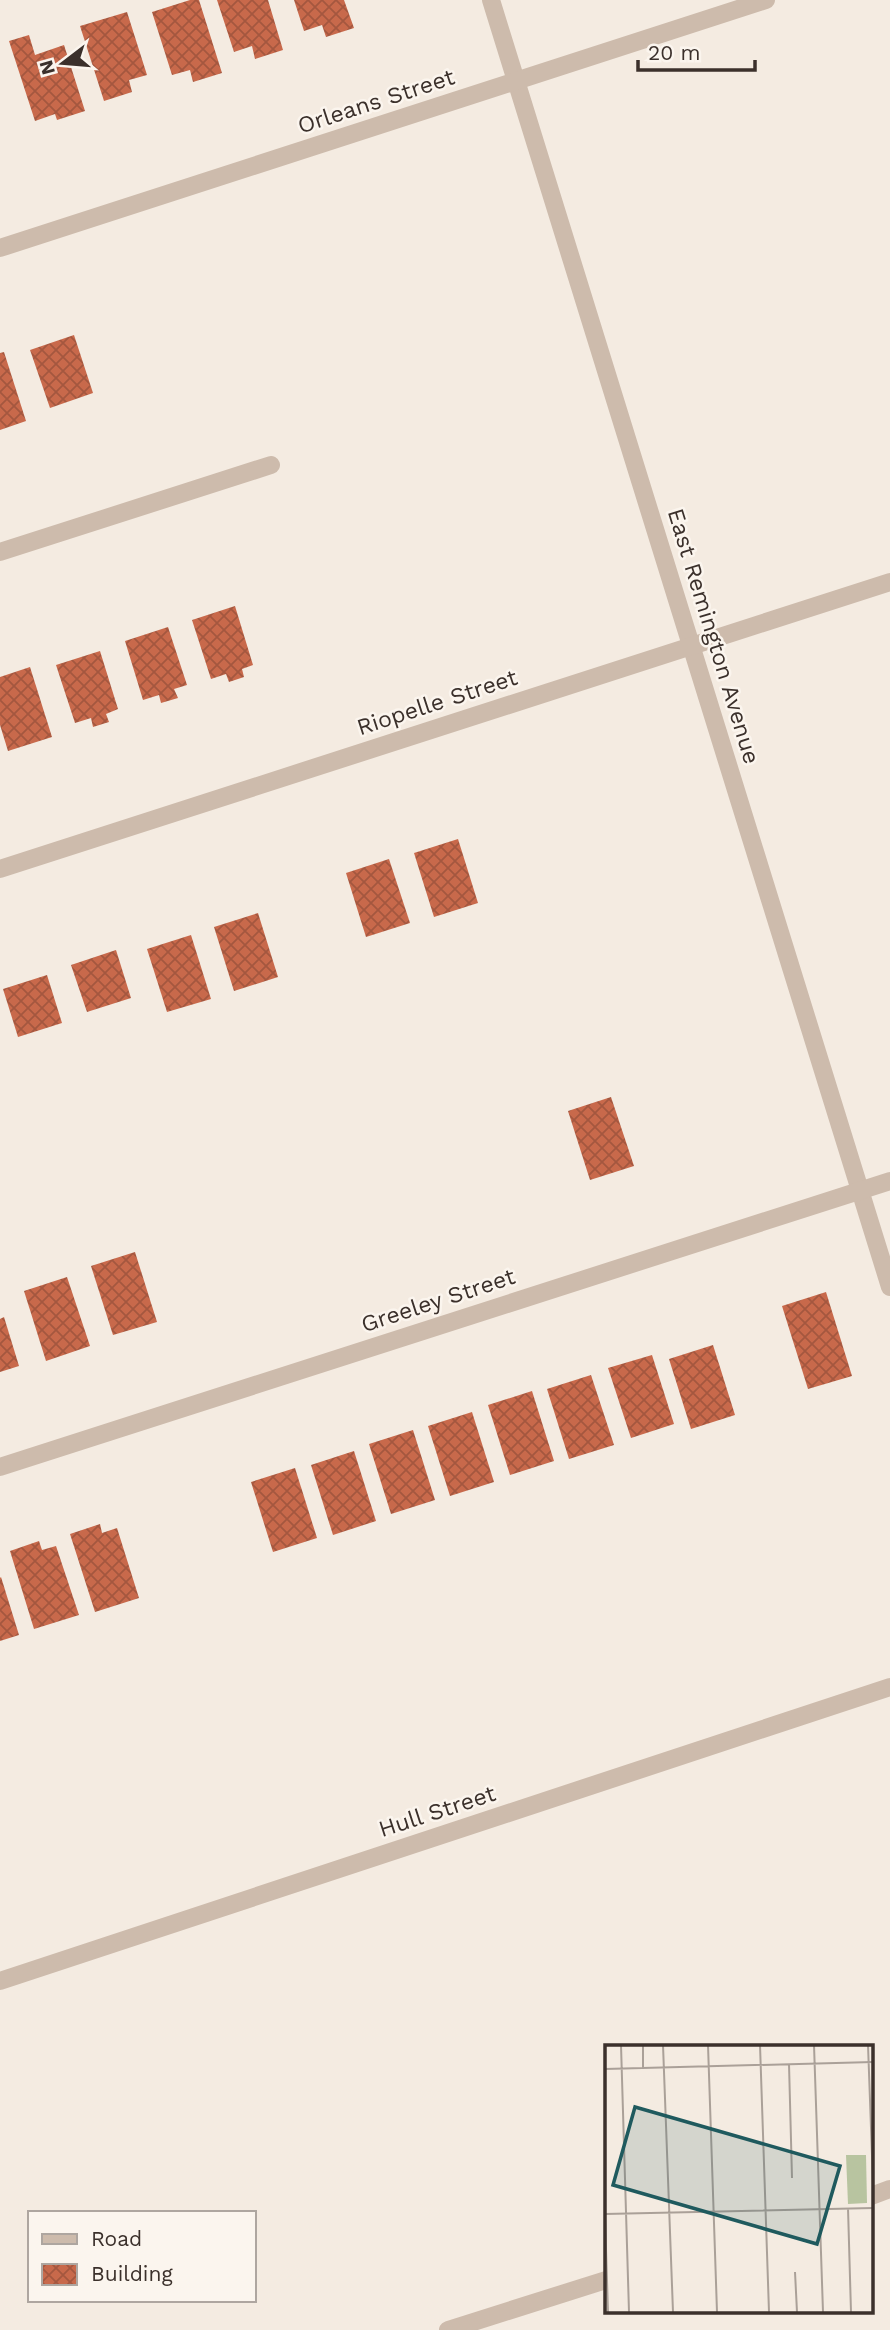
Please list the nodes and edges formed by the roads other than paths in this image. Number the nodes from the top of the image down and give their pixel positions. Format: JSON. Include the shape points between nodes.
{"nodes":[{"id":1,"x":491,"y":0,"type":"edge"},
{"id":2,"x":766,"y":0,"type":"edge"},
{"id":3,"x":516,"y":82,"type":"junction"},
{"id":4,"x":0,"y":247,"type":"edge"},
{"id":5,"x":271,"y":465,"type":"dead end"},
{"id":6,"x":0,"y":552,"type":"edge"},
{"id":7,"x":890,"y":582,"type":"edge"},
{"id":8,"x":692,"y":646,"type":"junction"},
{"id":9,"x":0,"y":869,"type":"edge"},
{"id":10,"x":890,"y":1181,"type":"edge"},
{"id":11,"x":859,"y":1191,"type":"junction"},
{"id":12,"x":890,"y":1287,"type":"edge"},
{"id":13,"x":0,"y":1467,"type":"edge"},
{"id":14,"x":890,"y":1687,"type":"edge"},
{"id":15,"x":0,"y":1981,"type":"edge"},
{"id":16,"x":890,"y":2189,"type":"edge"},
{"id":17,"x":872,"y":2196,"type":"edge"},
{"id":18,"x":605,"y":2281,"type":"edge"},
{"id":19,"x":448,"y":2330,"type":"edge"}],
"edges":[{"from":1,"to":3,"type":"street","name":"East Remington Avenue"},
{"from":2,"to":3,"type":"street","name":"Orleans Street"},
{"from":3,"to":4,"type":"street","name":"Orleans Street"},
{"from":3,"to":8,"type":"street","name":"East Remington Avenue"},
{"from":5,"to":6,"type":"street"},
{"from":7,"to":8,"type":"street","name":"Riopelle Street"},
{"from":8,"to":9,"type":"street","name":"Riopelle Street"},
{"from":8,"to":11,"type":"street","name":"East Remington Avenue"},
{"from":10,"to":11,"type":"street","name":"Greeley Street"},
{"from":11,"to":12,"type":"street","name":"East Remington Avenue"},
{"from":11,"to":13,"type":"street","name":"Greeley Street"},
{"from":14,"to":15,"type":"street","name":"Hull Street"},
{"from":16,"to":17,"type":"street"},
{"from":18,"to":19,"type":"street"}]}
